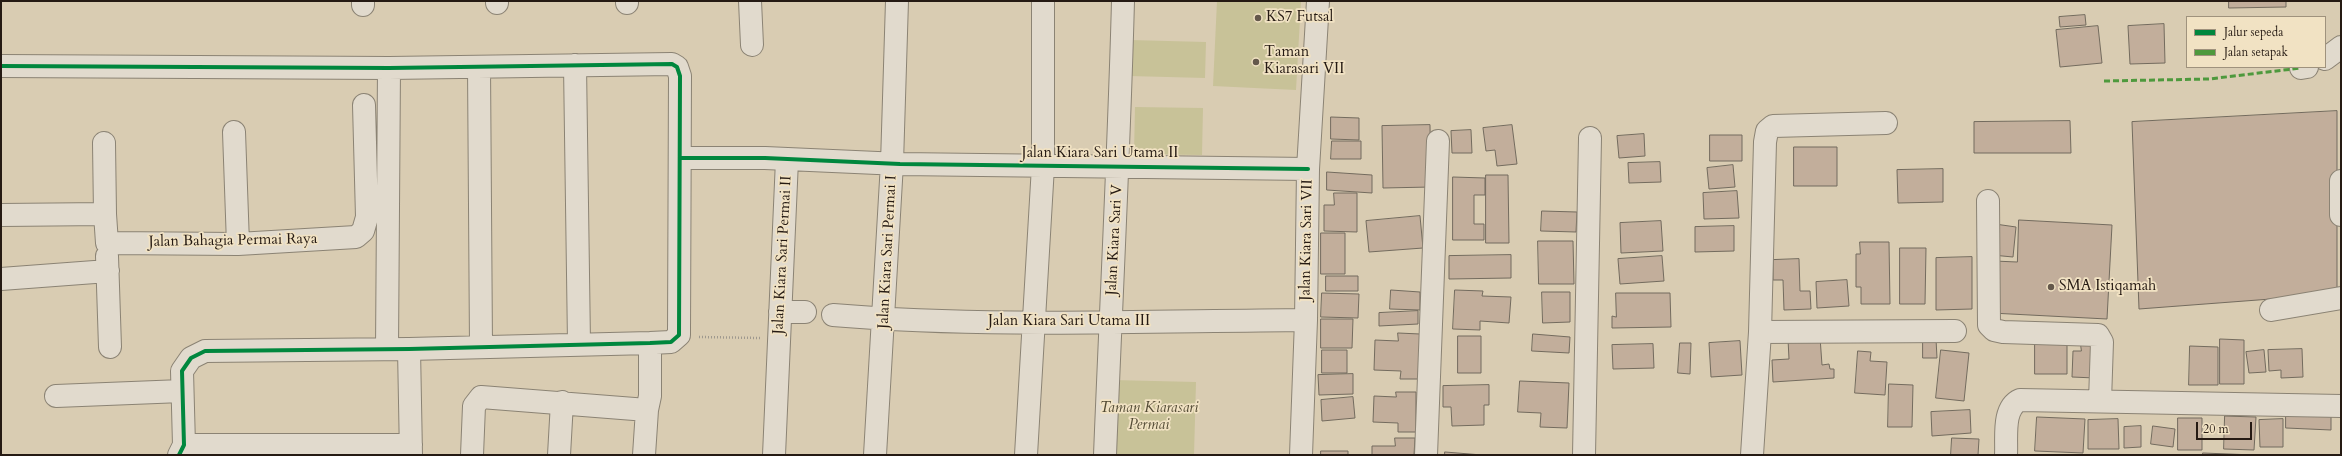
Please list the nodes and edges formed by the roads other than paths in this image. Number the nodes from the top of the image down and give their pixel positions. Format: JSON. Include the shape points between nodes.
{"nodes":[{"id":1,"x":750,"y":1,"type":"edge"},
{"id":2,"x":897,"y":1,"type":"edge"},
{"id":3,"x":1043,"y":1,"type":"edge"},
{"id":4,"x":1123,"y":1,"type":"edge"},
{"id":5,"x":1318,"y":1,"type":"edge"},
{"id":6,"x":752,"y":45,"type":"dead end"},
{"id":7,"x":2341,"y":47,"type":"edge"},
{"id":8,"x":2326,"y":58,"type":"edge"},
{"id":9,"x":575,"y":65,"type":"junction"},
{"id":10,"x":1,"y":66,"type":"edge"},
{"id":11,"x":479,"y":67,"type":"junction"},
{"id":12,"x":389,"y":68,"type":"junction"},
{"id":13,"x":364,"y":105,"type":"dead end"},
{"id":14,"x":1886,"y":123,"type":"dead end"},
{"id":15,"x":234,"y":132,"type":"dead end"},
{"id":16,"x":1590,"y":138,"type":"dead end"},
{"id":17,"x":1438,"y":141,"type":"dead end"},
{"id":18,"x":104,"y":143,"type":"dead end"},
{"id":19,"x":680,"y":158,"type":"junction"},
{"id":20,"x":788,"y":160,"type":"junction"},
{"id":21,"x":892,"y":163,"type":"junction"},
{"id":22,"x":1119,"y":165,"type":"junction"},
{"id":23,"x":1043,"y":166,"type":"junction"},
{"id":24,"x":1308,"y":169,"type":"junction"},
{"id":25,"x":2341,"y":181,"type":"edge"},
{"id":26,"x":1988,"y":201,"type":"dead end"},
{"id":27,"x":105,"y":214,"type":"junction"},
{"id":28,"x":1,"y":215,"type":"edge"},
{"id":29,"x":2341,"y":215,"type":"edge"},
{"id":30,"x":107,"y":243,"type":"junction"},
{"id":31,"x":238,"y":244,"type":"junction"},
{"id":32,"x":108,"y":271,"type":"junction"},
{"id":33,"x":1,"y":279,"type":"edge"},
{"id":34,"x":2341,"y":298,"type":"edge"},
{"id":35,"x":2271,"y":310,"type":"dead end"},
{"id":36,"x":780,"y":312,"type":"junction"},
{"id":37,"x":805,"y":312,"type":"dead end"},
{"id":38,"x":833,"y":315,"type":"dead end"},
{"id":39,"x":884,"y":320,"type":"junction"},
{"id":40,"x":1306,"y":320,"type":"junction"},
{"id":41,"x":1110,"y":322,"type":"junction"},
{"id":42,"x":1034,"y":324,"type":"junction"},
{"id":43,"x":1955,"y":331,"type":"dead end"},
{"id":44,"x":1760,"y":332,"type":"junction"},
{"id":45,"x":579,"y":343,"type":"junction"},
{"id":46,"x":650,"y":343,"type":"junction"},
{"id":47,"x":480,"y":346,"type":"junction"},
{"id":48,"x":110,"y":347,"type":"dead end"},
{"id":49,"x":398,"y":349,"type":"junction"},
{"id":50,"x":182,"y":391,"type":"junction"},
{"id":51,"x":56,"y":396,"type":"dead end"},
{"id":52,"x":2100,"y":401,"type":"junction"},
{"id":53,"x":562,"y":402,"type":"junction"},
{"id":54,"x":648,"y":403,"type":"junction"},
{"id":55,"x":2341,"y":406,"type":"edge"},
{"id":56,"x":182,"y":450,"type":"edge"},
{"id":57,"x":224,"y":450,"type":"edge"},
{"id":58,"x":316,"y":450,"type":"edge"},
{"id":59,"x":411,"y":450,"type":"edge"},
{"id":60,"x":472,"y":455,"type":"edge"},
{"id":61,"x":559,"y":455,"type":"edge"},
{"id":62,"x":644,"y":455,"type":"edge"},
{"id":63,"x":774,"y":455,"type":"edge"},
{"id":64,"x":875,"y":455,"type":"edge"},
{"id":65,"x":1026,"y":455,"type":"edge"},
{"id":66,"x":1105,"y":455,"type":"edge"},
{"id":67,"x":1301,"y":455,"type":"edge"},
{"id":68,"x":1426,"y":455,"type":"edge"},
{"id":69,"x":1584,"y":455,"type":"edge"},
{"id":70,"x":1752,"y":455,"type":"edge"},
{"id":71,"x":2006,"y":455,"type":"edge"}],
"edges":[{"from":1,"to":6,"type":"street"},
{"from":2,"to":21,"type":"street","name":"Jalan Kiara Sari Permai I"},
{"from":3,"to":23,"type":"street"},
{"from":4,"to":22,"type":"street","name":"Jalan Kiara Sari V"},
{"from":5,"to":24,"type":"street","name":"Jalan Kiara Sari VII"},
{"from":7,"to":8,"type":"street"},
{"from":9,"to":11,"type":"street"},
{"from":9,"to":19,"type":"street","via":[[677,66],[680,76]]},
{"from":9,"to":45,"type":"street"},
{"from":10,"to":12,"type":"street"},
{"from":11,"to":12,"type":"street"},
{"from":11,"to":47,"type":"street"},
{"from":12,"to":49,"type":"street"},
{"from":13,"to":31,"type":"street","name":"Jalan Bahagia Permai Raya","via":[[367,217],[364,231],[356,237],[346,239]]},
{"from":14,"to":44,"type":"street","via":[[1773,126],[1767,131]]},
{"from":15,"to":31,"type":"street"},
{"from":16,"to":69,"type":"street"},
{"from":17,"to":68,"type":"street"},
{"from":18,"to":27,"type":"street"},
{"from":19,"to":20,"type":"street"},
{"from":19,"to":46,"type":"street","via":[[679,335],[671,342]]},
{"from":20,"to":21,"type":"street","name":"Jalan Kiara Sari Permai II"},
{"from":20,"to":36,"type":"street","name":"Jalan Kiara Sari Permai II"},
{"from":21,"to":23,"type":"street","name":"Jalan Kiara Sari Utama II"},
{"from":21,"to":39,"type":"street","name":"Jalan Kiara Sari Permai I"},
{"from":22,"to":23,"type":"street","name":"Jalan Kiara Sari Utama II"},
{"from":22,"to":24,"type":"street","name":"Jalan Kiara Sari Utama II"},
{"from":22,"to":41,"type":"street","name":"Jalan Kiara Sari V"},
{"from":23,"to":42,"type":"street"},
{"from":24,"to":40,"type":"street","name":"Jalan Kiara Sari VII"},
{"from":25,"to":29,"type":"street"},
{"from":26,"to":52,"type":"street","via":[[1989,325],[1994,330],[2003,332],[2098,335],[2102,342]]},
{"from":27,"to":28,"type":"street"},
{"from":27,"to":30,"type":"street"},
{"from":30,"to":31,"type":"street","name":"Jalan Bahagia Permai Raya"},
{"from":30,"to":32,"type":"street"},
{"from":32,"to":33,"type":"street"},
{"from":32,"to":48,"type":"street"},
{"from":34,"to":35,"type":"street"},
{"from":36,"to":37,"type":"street"},
{"from":36,"to":63,"type":"street","name":"Jalan Kiara Sari Permai II"},
{"from":38,"to":39,"type":"street","name":"Jalan Kiara Sari Utama III"},
{"from":39,"to":42,"type":"street","name":"Jalan Kiara Sari Utama III"},
{"from":39,"to":64,"type":"street","name":"Jalan Kiara Sari Permai I"},
{"from":40,"to":41,"type":"street","name":"Jalan Kiara Sari Utama III"},
{"from":40,"to":67,"type":"street","name":"Jalan Kiara Sari VII"},
{"from":41,"to":42,"type":"street","name":"Jalan Kiara Sari Utama III"},
{"from":41,"to":66,"type":"street","name":"Jalan Kiara Sari V"},
{"from":42,"to":65,"type":"street"},
{"from":43,"to":44,"type":"street"},
{"from":44,"to":70,"type":"street"},
{"from":45,"to":46,"type":"street"},
{"from":45,"to":47,"type":"street"},
{"from":46,"to":54,"type":"street"},
{"from":47,"to":49,"type":"street"},
{"from":49,"to":50,"type":"street","via":[[205,351],[191,358],[182,371]]},
{"from":49,"to":59,"type":"street"},
{"from":50,"to":51,"type":"street"},
{"from":50,"to":56,"type":"street"},
{"from":52,"to":55,"type":"street"},
{"from":52,"to":71,"type":"street","via":[[2024,399],[2014,402],[2008,411]]},
{"from":53,"to":54,"type":"street"},
{"from":53,"to":60,"type":"street","via":[[481,397],[474,406]]},
{"from":53,"to":61,"type":"street"},
{"from":54,"to":62,"type":"street"},
{"from":56,"to":57,"type":"street"},
{"from":57,"to":58,"type":"street"},
{"from":58,"to":59,"type":"street"}]}
